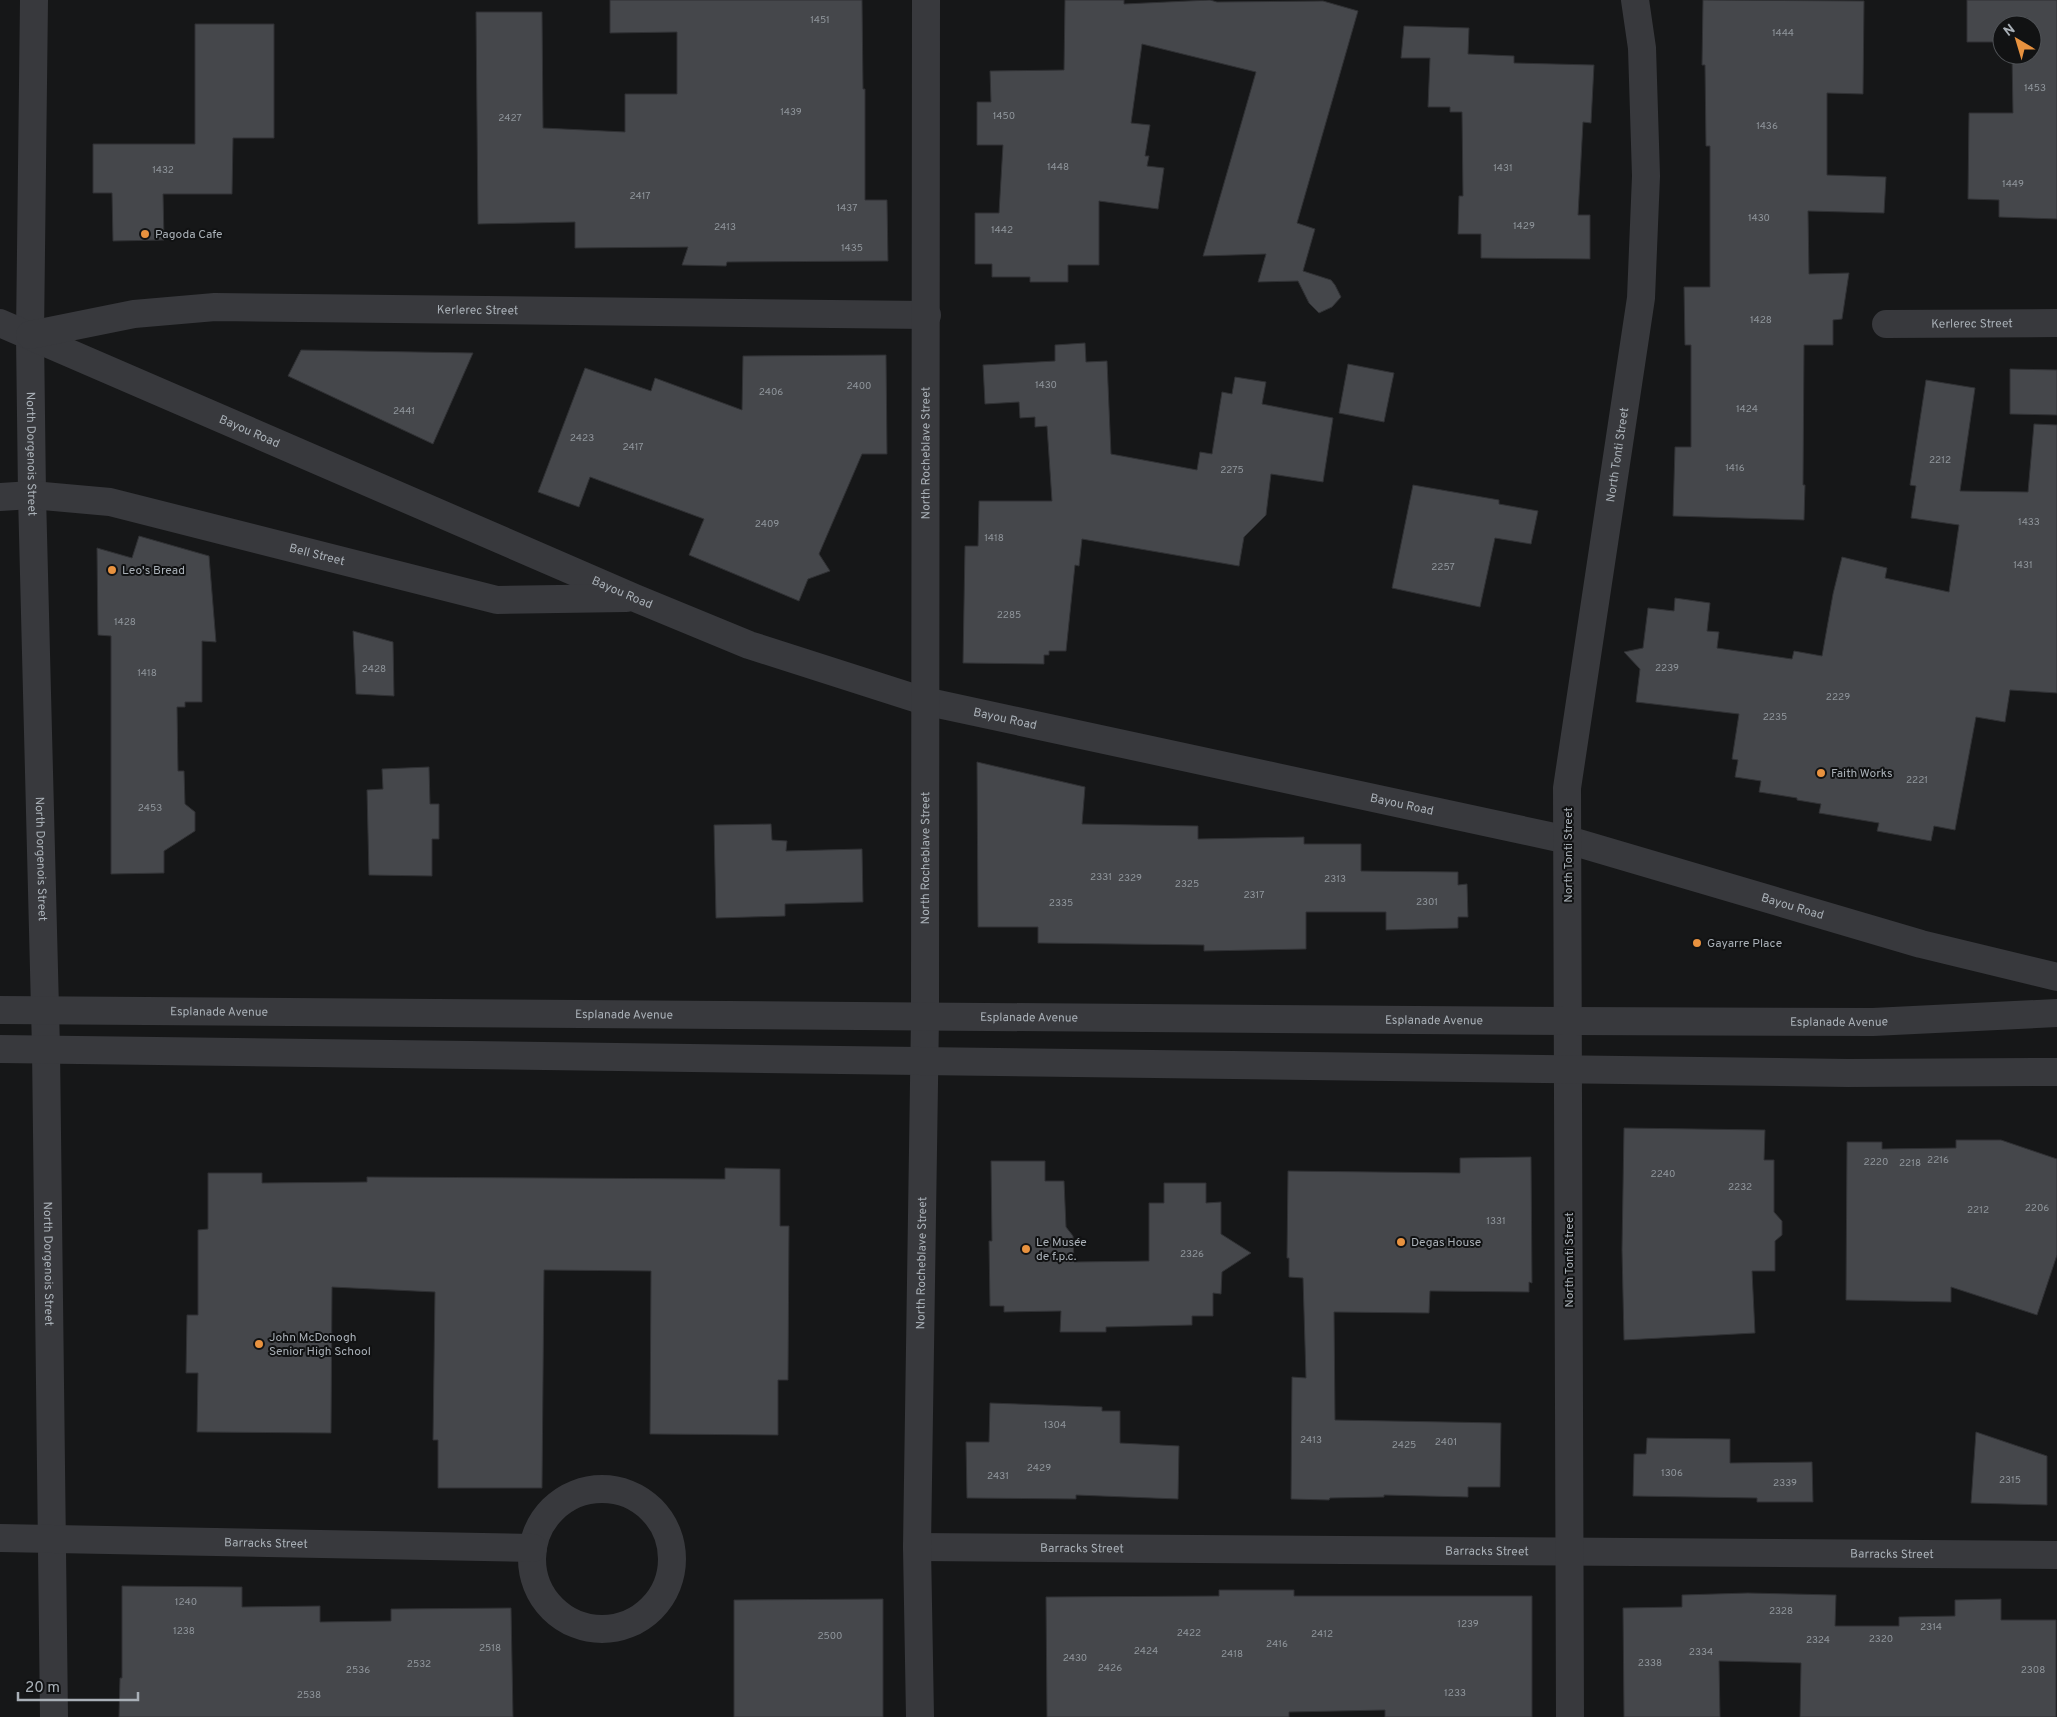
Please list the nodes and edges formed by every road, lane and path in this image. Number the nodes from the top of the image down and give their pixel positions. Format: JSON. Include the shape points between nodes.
{"nodes":[{"id":1,"x":34,"y":0,"type":"edge"},
{"id":2,"x":926,"y":0,"type":"edge"},
{"id":3,"x":1635,"y":0,"type":"edge"},
{"id":4,"x":927,"y":315,"type":"junction"},
{"id":5,"x":0,"y":323,"type":"edge"},
{"id":6,"x":2057,"y":323,"type":"edge"},
{"id":7,"x":1886,"y":324,"type":"dead end"},
{"id":8,"x":30,"y":335,"type":"junction"},
{"id":9,"x":32,"y":494,"type":"junction"},
{"id":10,"x":0,"y":496,"type":"edge"},
{"id":11,"x":635,"y":598,"type":"junction"},
{"id":12,"x":924,"y":701,"type":"junction"},
{"id":13,"x":1568,"y":840,"type":"junction"},
{"id":14,"x":2057,"y":977,"type":"edge"},
{"id":15,"x":0,"y":1010,"type":"edge"},
{"id":16,"x":45,"y":1010,"type":"junction"},
{"id":17,"x":2057,"y":1013,"type":"edge"},
{"id":18,"x":925,"y":1017,"type":"junction"},
{"id":19,"x":1568,"y":1021,"type":"junction"},
{"id":20,"x":0,"y":1049,"type":"edge"},
{"id":21,"x":46,"y":1049,"type":"junction"},
{"id":22,"x":923,"y":1061,"type":"junction"},
{"id":23,"x":1569,"y":1069,"type":"junction"},
{"id":24,"x":2057,"y":1072,"type":"edge"},
{"id":25,"x":0,"y":1538,"type":"edge"},
{"id":26,"x":52,"y":1538,"type":"junction"},
{"id":27,"x":917,"y":1547,"type":"junction"},
{"id":28,"x":533,"y":1548,"type":"junction"},
{"id":29,"x":1570,"y":1552,"type":"junction"},
{"id":30,"x":2057,"y":1555,"type":"edge"},
{"id":31,"x":54,"y":1717,"type":"edge"},
{"id":32,"x":920,"y":1717,"type":"edge"},
{"id":33,"x":1570,"y":1717,"type":"edge"}],
"edges":[{"from":1,"to":8,"type":"street","name":"North Dorgenois Street"},
{"from":2,"to":4,"type":"street","name":"North Rocheblave Street"},
{"from":3,"to":13,"type":"street","name":"North Tonti Street","via":[[1642,48],[1646,176],[1642,298],[1567,788]]},
{"from":4,"to":8,"type":"street","name":"Kerlerec Street","via":[[215,307],[134,314]]},
{"from":4,"to":12,"type":"street","name":"North Rocheblave Street"},
{"from":5,"to":8,"type":"street","name":"Bayou Road"},
{"from":6,"to":7,"type":"street","name":"Kerlerec Street"},
{"from":8,"to":9,"type":"street","name":"North Dorgenois Street"},
{"from":8,"to":11,"type":"street","name":"Bayou Road"},
{"from":9,"to":10,"type":"street","name":"Bell Street"},
{"from":9,"to":11,"type":"street","name":"Bell Street","via":[[110,502],[497,600]]},
{"from":9,"to":16,"type":"street","name":"North Dorgenois Street"},
{"from":11,"to":12,"type":"street","name":"Bayou Road","via":[[749,646]]},
{"from":12,"to":13,"type":"street","name":"Bayou Road"},
{"from":12,"to":18,"type":"street","name":"North Rocheblave Street"},
{"from":13,"to":14,"type":"street","name":"Bayou Road","via":[[1921,944]]},
{"from":13,"to":19,"type":"street","name":"North Tonti Street"},
{"from":15,"to":16,"type":"street","name":"Esplanade Avenue"},
{"from":16,"to":18,"type":"street","name":"Esplanade Avenue"},
{"from":16,"to":21,"type":"street","name":"North Dorgenois Street"},
{"from":17,"to":19,"type":"street","name":"Esplanade Avenue","via":[[1873,1022]]},
{"from":18,"to":19,"type":"street","name":"Esplanade Avenue"},
{"from":18,"to":22,"type":"street","name":"North Rocheblave Street"},
{"from":19,"to":23,"type":"street","name":"North Tonti Street"},
{"from":20,"to":21,"type":"street"},
{"from":21,"to":22,"type":"street"},
{"from":21,"to":26,"type":"street","name":"North Dorgenois Street"},
{"from":22,"to":23,"type":"street"},
{"from":22,"to":27,"type":"street","name":"North Rocheblave Street"},
{"from":23,"to":24,"type":"street"},
{"from":23,"to":29,"type":"street","name":"North Tonti Street"},
{"from":25,"to":26,"type":"street","name":"Barracks Street"},
{"from":26,"to":28,"type":"street","name":"Barracks Street"},
{"from":26,"to":31,"type":"street","name":"North Dorgenois Street"},
{"from":27,"to":29,"type":"street","name":"Barracks Street"},
{"from":27,"to":32,"type":"street","name":"North Rocheblave Street"},
{"from":28,"to":28,"type":"street","via":[[533,1570],[540,1591],[553,1608],[570,1621],[590,1628],[613,1628],[633,1621],[651,1609],[665,1591],[672,1568],[671,1544],[662,1521],[646,1504],[625,1492],[601,1488],[577,1494],[556,1506],[541,1525]]},
{"from":29,"to":30,"type":"street","name":"Barracks Street"},
{"from":29,"to":33,"type":"street","name":"North Tonti Street"}]}
